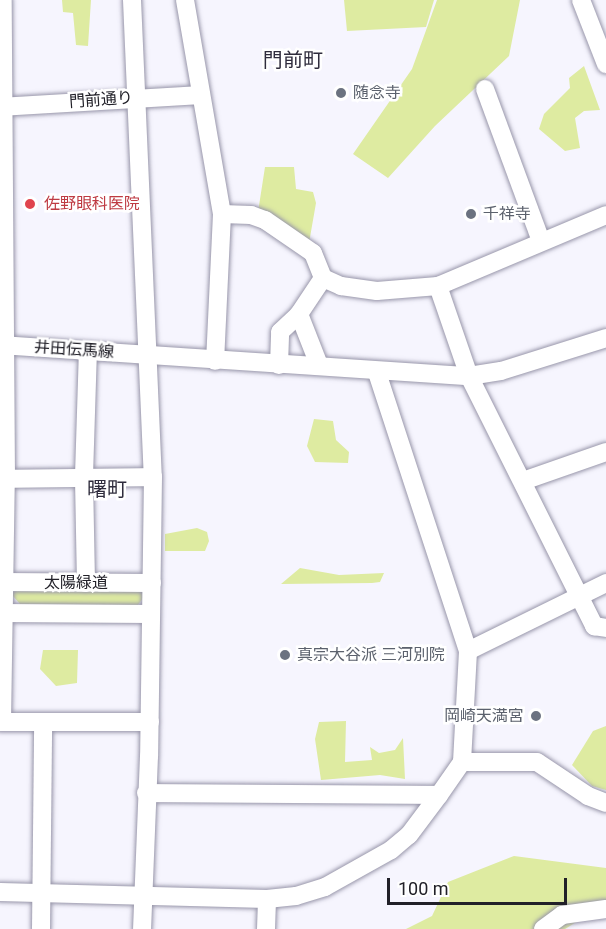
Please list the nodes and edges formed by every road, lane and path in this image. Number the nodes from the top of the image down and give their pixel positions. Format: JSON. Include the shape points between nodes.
{"nodes":[{"id":1,"x":132,"y":0,"type":"edge"},
{"id":2,"x":185,"y":0,"type":"edge"},
{"id":3,"x":581,"y":0,"type":"edge"},
{"id":4,"x":2,"y":6,"type":"edge"},
{"id":5,"x":606,"y":64,"type":"edge"},
{"id":6,"x":484,"y":89,"type":"dead end"},
{"id":7,"x":201,"y":95,"type":"junction"},
{"id":8,"x":135,"y":98,"type":"junction"},
{"id":9,"x":2,"y":107,"type":"edge"},
{"id":10,"x":222,"y":214,"type":"junction"},
{"id":11,"x":606,"y":215,"type":"edge"},
{"id":12,"x":541,"y":241,"type":"junction"},
{"id":13,"x":323,"y":278,"type":"junction"},
{"id":14,"x":438,"y":286,"type":"junction"},
{"id":15,"x":299,"y":314,"type":"junction"},
{"id":16,"x":606,"y":338,"type":"edge"},
{"id":17,"x":3,"y":345,"type":"edge"},
{"id":18,"x":88,"y":351,"type":"junction"},
{"id":19,"x":149,"y":356,"type":"junction"},
{"id":20,"x":215,"y":361,"type":"junction"},
{"id":21,"x":279,"y":365,"type":"junction"},
{"id":22,"x":319,"y":365,"type":"junction"},
{"id":23,"x":377,"y":373,"type":"junction"},
{"id":24,"x":469,"y":376,"type":"junction"},
{"id":25,"x":606,"y":452,"type":"edge"},
{"id":26,"x":84,"y":476,"type":"junction"},
{"id":27,"x":153,"y":477,"type":"junction"},
{"id":28,"x":3,"y":479,"type":"edge"},
{"id":29,"x":523,"y":481,"type":"junction"},
{"id":30,"x":2,"y":582,"type":"edge"},
{"id":31,"x":86,"y":583,"type":"junction"},
{"id":32,"x":152,"y":583,"type":"junction"},
{"id":33,"x":606,"y":583,"type":"edge"},
{"id":34,"x":578,"y":596,"type":"junction"},
{"id":35,"x":2,"y":614,"type":"edge"},
{"id":36,"x":152,"y":614,"type":"junction"},
{"id":37,"x":606,"y":628,"type":"edge"},
{"id":38,"x":468,"y":651,"type":"junction"},
{"id":39,"x":1,"y":722,"type":"edge"},
{"id":40,"x":43,"y":722,"type":"junction"},
{"id":41,"x":150,"y":722,"type":"junction"},
{"id":42,"x":462,"y":762,"type":"junction"},
{"id":43,"x":146,"y":793,"type":"junction"},
{"id":44,"x":439,"y":795,"type":"junction"},
{"id":45,"x":606,"y":803,"type":"edge"},
{"id":46,"x":0,"y":892,"type":"edge"},
{"id":47,"x":42,"y":892,"type":"junction"},
{"id":48,"x":143,"y":895,"type":"junction"},
{"id":49,"x":267,"y":899,"type":"junction"},
{"id":50,"x":606,"y":909,"type":"edge"},
{"id":51,"x":41,"y":929,"type":"edge"},
{"id":52,"x":142,"y":929,"type":"edge"},
{"id":53,"x":266,"y":929,"type":"edge"},
{"id":54,"x":543,"y":929,"type":"edge"}],
"edges":[{"from":1,"to":8,"type":"street"},
{"from":2,"to":7,"type":"street"},
{"from":3,"to":5,"type":"street"},
{"from":4,"to":9,"type":"street"},
{"from":6,"to":12,"type":"street"},
{"from":7,"to":8,"type":"street","name":"門前通り"},
{"from":7,"to":10,"type":"street"},
{"from":8,"to":9,"type":"street","name":"門前通り"},
{"from":8,"to":19,"type":"street"},
{"from":9,"to":17,"type":"street"},
{"from":10,"to":13,"type":"street","via":[[251,215],[288,232],[313,253]]},
{"from":10,"to":20,"type":"street"},
{"from":11,"to":12,"type":"street"},
{"from":12,"to":14,"type":"street"},
{"from":13,"to":14,"type":"street","via":[[341,286],[377,291]]},
{"from":13,"to":15,"type":"street"},
{"from":14,"to":24,"type":"street"},
{"from":15,"to":21,"type":"street","via":[[280,332]]},
{"from":15,"to":22,"type":"street"},
{"from":16,"to":24,"type":"street","via":[[501,371]]},
{"from":17,"to":18,"type":"street","name":"井田伝馬線"},
{"from":17,"to":28,"type":"street"},
{"from":18,"to":19,"type":"street","name":"井田伝馬線"},
{"from":18,"to":26,"type":"street"},
{"from":19,"to":20,"type":"street","name":"井田伝馬線"},
{"from":19,"to":27,"type":"street"},
{"from":20,"to":21,"type":"street","name":"井田伝馬線"},
{"from":21,"to":22,"type":"street","name":"井田伝馬線"},
{"from":22,"to":23,"type":"street","name":"井田伝馬線"},
{"from":23,"to":24,"type":"street","name":"井田伝馬線"},
{"from":23,"to":38,"type":"street"},
{"from":24,"to":29,"type":"street"},
{"from":25,"to":29,"type":"street"},
{"from":26,"to":27,"type":"street"},
{"from":26,"to":28,"type":"street"},
{"from":26,"to":31,"type":"street"},
{"from":27,"to":32,"type":"street"},
{"from":28,"to":30,"type":"street"},
{"from":29,"to":34,"type":"street"},
{"from":30,"to":31,"type":"street","name":"太陽緑道"},
{"from":30,"to":35,"type":"street"},
{"from":31,"to":32,"type":"street","name":"太陽緑道"},
{"from":32,"to":36,"type":"street"},
{"from":33,"to":34,"type":"street"},
{"from":34,"to":37,"type":"street","via":[[594,626]]},
{"from":34,"to":38,"type":"street"},
{"from":35,"to":36,"type":"street","name":"太陽緑道"},
{"from":35,"to":39,"type":"street"},
{"from":36,"to":41,"type":"street"},
{"from":38,"to":42,"type":"street"},
{"from":39,"to":40,"type":"street"},
{"from":40,"to":41,"type":"street"},
{"from":40,"to":47,"type":"street"},
{"from":41,"to":43,"type":"street"},
{"from":42,"to":44,"type":"street"},
{"from":42,"to":45,"type":"street","via":[[537,762],[588,796]]},
{"from":43,"to":44,"type":"street"},
{"from":43,"to":48,"type":"street"},
{"from":44,"to":49,"type":"street","via":[[409,835],[391,850],[325,886],[296,896]]},
{"from":46,"to":47,"type":"street"},
{"from":47,"to":48,"type":"street"},
{"from":47,"to":51,"type":"street"},
{"from":48,"to":49,"type":"street"},
{"from":48,"to":52,"type":"street"},
{"from":49,"to":53,"type":"street"},
{"from":50,"to":54,"type":"street","via":[[561,915]]}]}
